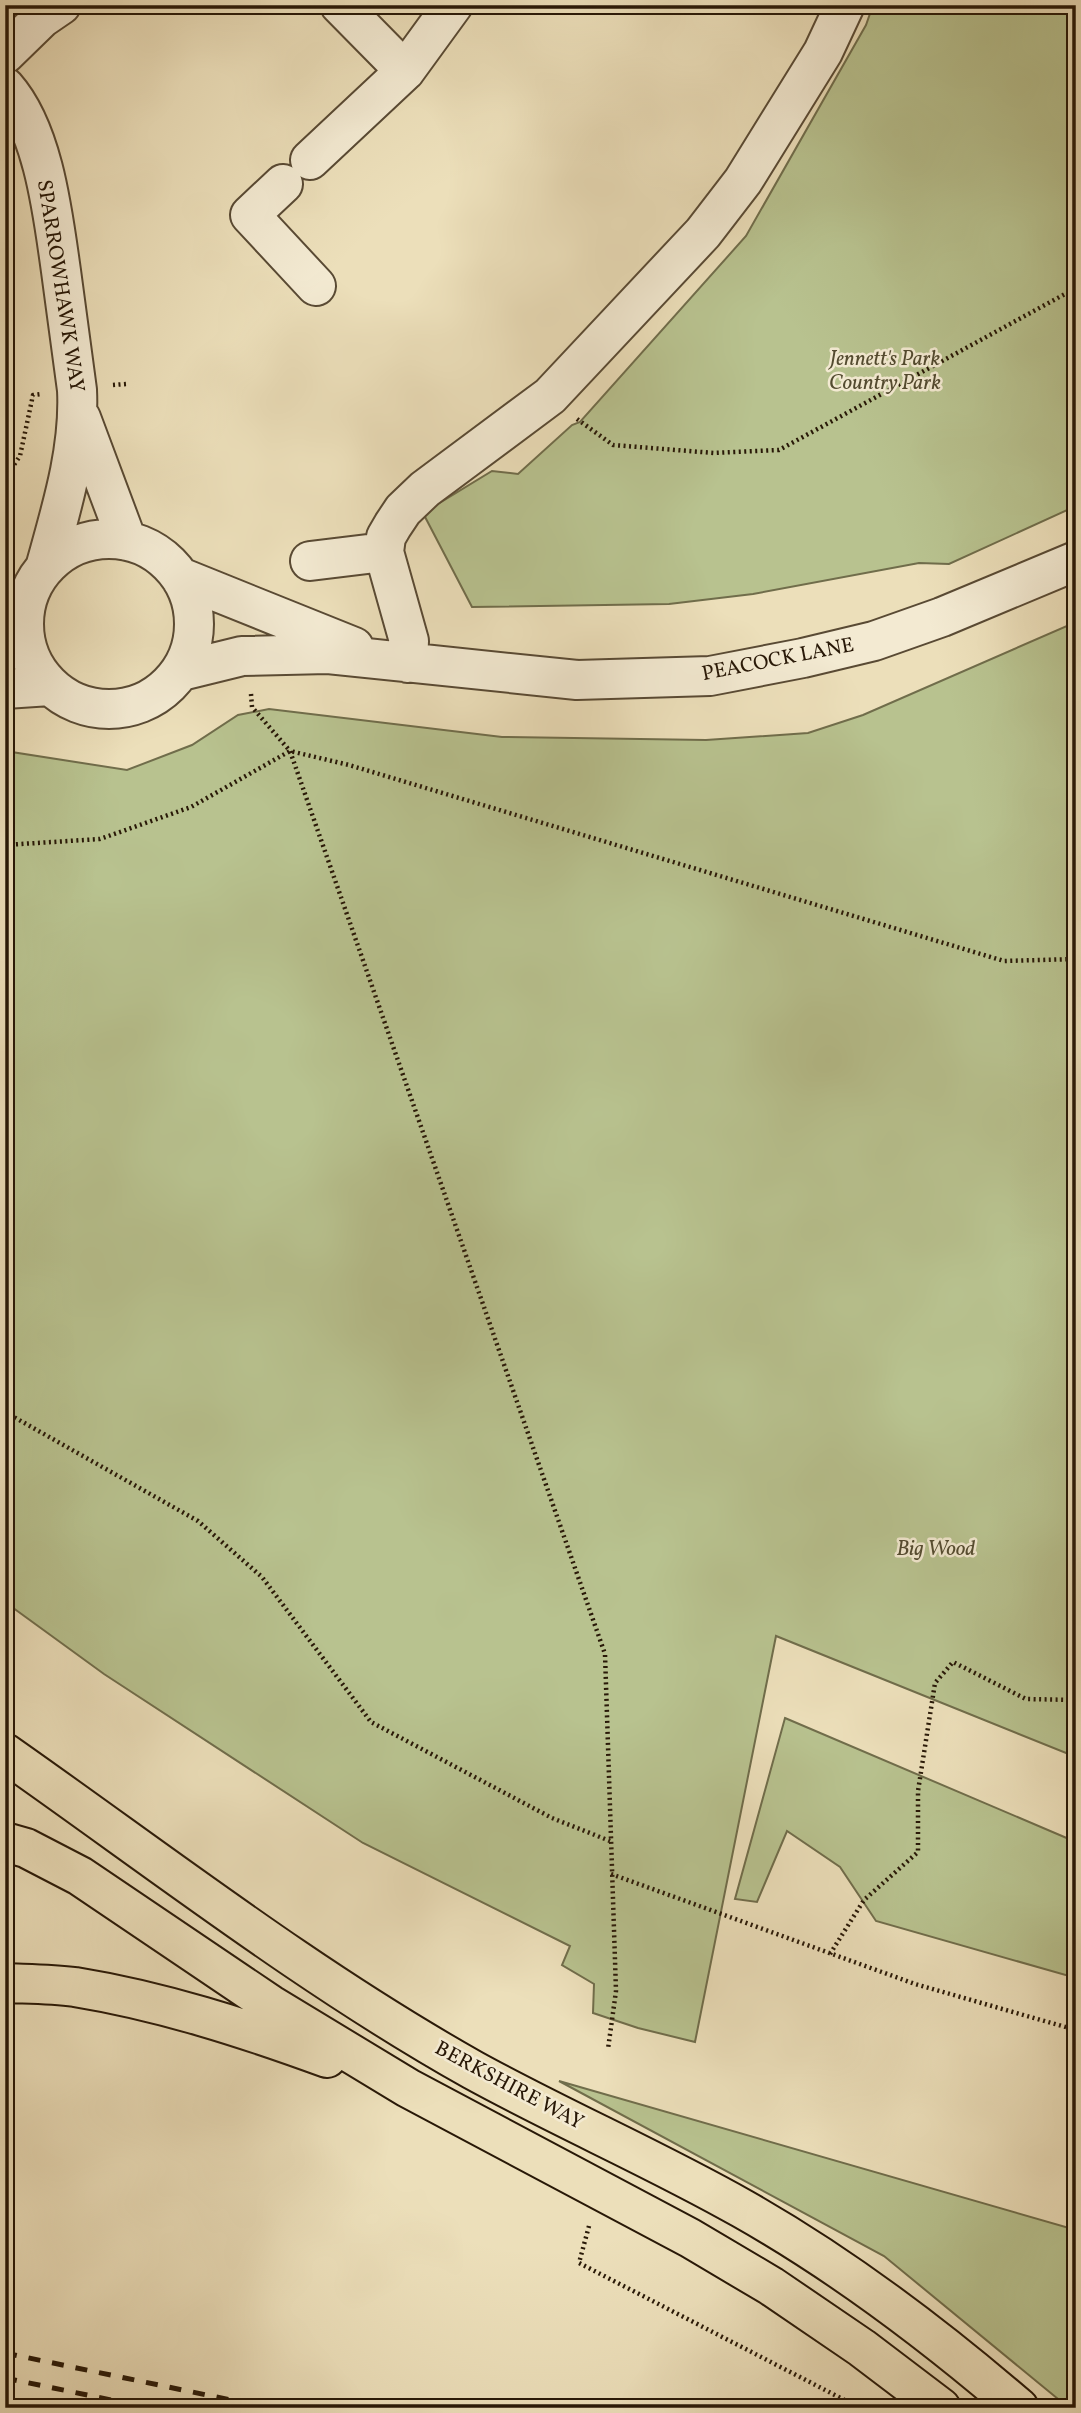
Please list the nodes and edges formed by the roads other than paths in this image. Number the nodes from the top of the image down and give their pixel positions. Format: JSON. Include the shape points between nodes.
{"nodes":[{"id":1,"x":61,"y":5,"type":"edge"},
{"id":2,"x":340,"y":5,"type":"edge"},
{"id":3,"x":453,"y":5,"type":"edge"},
{"id":4,"x":845,"y":5,"type":"edge"},
{"id":5,"x":5,"y":54,"type":"edge"},
{"id":6,"x":405,"y":71,"type":"junction"},
{"id":7,"x":5,"y":87,"type":"edge"},
{"id":8,"x":316,"y":286,"type":"dead end"},
{"id":9,"x":78,"y":409,"type":"junction"},
{"id":10,"x":127,"y":541,"type":"junction"},
{"id":11,"x":384,"y":552,"type":"junction"},
{"id":12,"x":310,"y":561,"type":"dead end"},
{"id":13,"x":1076,"y":561,"type":"edge"},
{"id":14,"x":45,"y":568,"type":"junction"},
{"id":15,"x":180,"y":577,"type":"junction"},
{"id":16,"x":14,"y":622,"type":"edge"},
{"id":17,"x":395,"y":660,"type":"junction"},
{"id":18,"x":181,"y":671,"type":"junction"},
{"id":19,"x":50,"y":686,"type":"junction"},
{"id":20,"x":5,"y":689,"type":"edge"},
{"id":21,"x":5,"y":1753,"type":"edge"},
{"id":22,"x":5,"y":1842,"type":"edge"},
{"id":23,"x":5,"y":1983,"type":"edge"},
{"id":24,"x":408,"y":2088,"type":"junction"},
{"id":25,"x":941,"y":2408,"type":"edge"},
{"id":26,"x":1019,"y":2408,"type":"edge"}],
"edges":[{"from":1,"to":5,"type":"street"},
{"from":2,"to":6,"type":"street"},
{"from":3,"to":6,"type":"street"},
{"from":4,"to":11,"type":"street","via":[[822,52],[743,181],[703,233],[550,396],[410,503],[386,537]]},
{"from":6,"to":8,"type":"street","via":[[250,215]]},
{"from":7,"to":9,"type":"street","name":"SPARROWHAWK WAY","via":[[34,140],[50,195]]},
{"from":9,"to":10,"type":"street","name":"SPARROWHAWK WAY"},
{"from":9,"to":14,"type":"street","name":"SPARROWHAWK WAY","via":[[66,494]]},
{"from":10,"to":14,"type":"street","via":[[82,543]]},
{"from":10,"to":15,"type":"street","via":[[156,554]]},
{"from":11,"to":12,"type":"street"},
{"from":11,"to":17,"type":"street","via":[[409,641]]},
{"from":13,"to":17,"type":"street","name":"PEACOCK LANE","via":[[874,641],[710,676],[577,680]]},
{"from":14,"to":16,"type":"street"},
{"from":15,"to":17,"type":"street","name":"PEACOCK LANE"},
{"from":15,"to":18,"type":"street","via":[[191,599],[195,624]]},
{"from":16,"to":19,"type":"street","via":[[34,666]]},
{"from":17,"to":18,"type":"street","name":"PEACOCK LANE","via":[[328,654],[242,656]]},
{"from":18,"to":19,"type":"street","via":[[144,703],[120,709],[94,709],[70,701]]},
{"from":19,"to":20,"type":"street"},
{"from":21,"to":26,"type":"highway","name":"BERKSHIRE WAY","via":[[362,2002],[473,2069],[746,2210],[819,2256],[926,2332]]},
{"from":22,"to":24,"type":"highway","via":[[26,1847],[80,1876],[271,2005]]},
{"from":23,"to":24,"type":"highway","via":[[73,1987],[176,2008]]},
{"from":24,"to":25,"type":"highway","via":[[771,2286]]}]}
